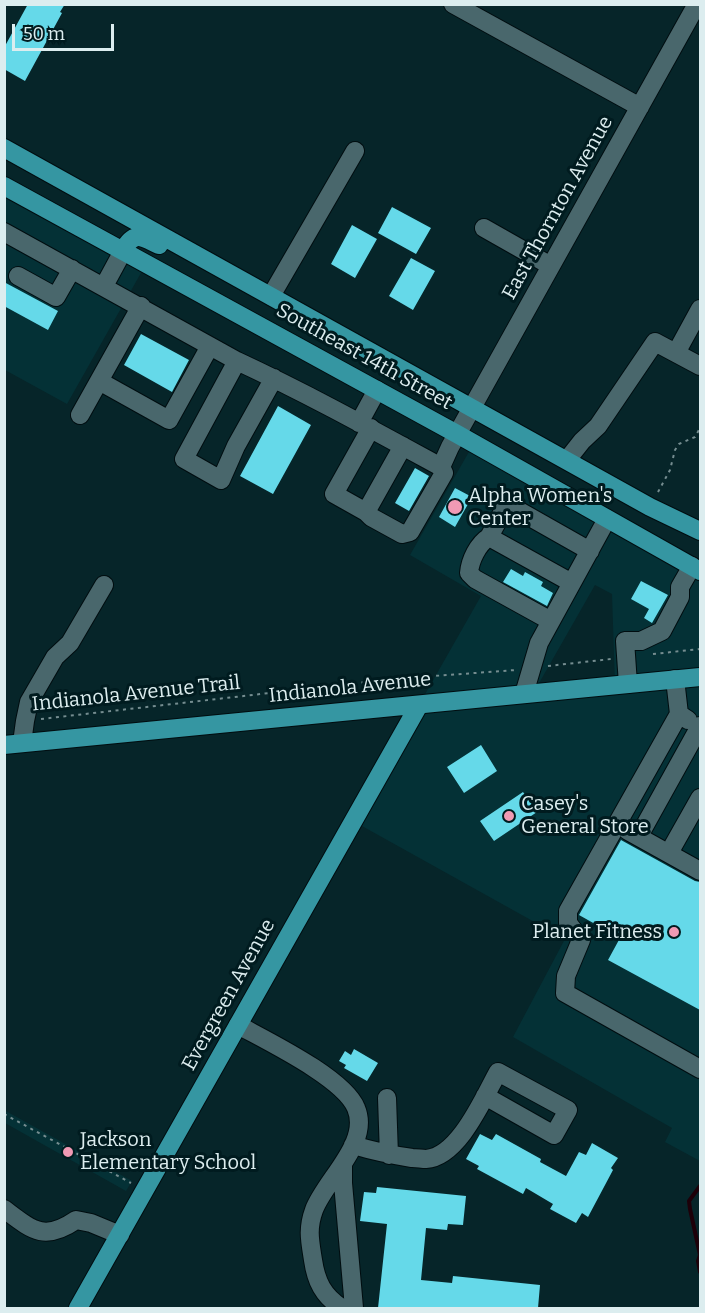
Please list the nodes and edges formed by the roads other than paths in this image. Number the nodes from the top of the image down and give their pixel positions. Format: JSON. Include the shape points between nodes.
{"nodes":[{"id":1,"x":453,"y":4,"type":"edge"},
{"id":2,"x":697,"y":4,"type":"edge"},
{"id":3,"x":640,"y":107,"type":"junction"},
{"id":4,"x":4,"y":148,"type":"edge"},
{"id":5,"x":355,"y":151,"type":"dead end"},
{"id":6,"x":4,"y":186,"type":"edge"},
{"id":7,"x":483,"y":228,"type":"dead end"},
{"id":8,"x":4,"y":232,"type":"edge"},
{"id":9,"x":123,"y":251,"type":"junction"},
{"id":10,"x":551,"y":266,"type":"junction"},
{"id":11,"x":72,"y":269,"type":"junction"},
{"id":12,"x":18,"y":276,"type":"dead end"},
{"id":13,"x":245,"y":281,"type":"junction"},
{"id":14,"x":104,"y":286,"type":"junction"},
{"id":15,"x":271,"y":296,"type":"junction"},
{"id":16,"x":141,"y":306,"type":"junction"},
{"id":17,"x":700,"y":309,"type":"edge"},
{"id":18,"x":210,"y":346,"type":"junction"},
{"id":19,"x":676,"y":353,"type":"junction"},
{"id":20,"x":237,"y":361,"type":"junction"},
{"id":21,"x":700,"y":366,"type":"edge"},
{"id":22,"x":274,"y":378,"type":"junction"},
{"id":23,"x":99,"y":381,"type":"junction"},
{"id":24,"x":377,"y":390,"type":"junction"},
{"id":25,"x":472,"y":408,"type":"junction"},
{"id":26,"x":80,"y":415,"type":"dead end"},
{"id":27,"x":365,"y":425,"type":"junction"},
{"id":28,"x":458,"y":434,"type":"junction"},
{"id":29,"x":402,"y":446,"type":"junction"},
{"id":30,"x":567,"y":460,"type":"junction"},
{"id":31,"x":441,"y":467,"type":"junction"},
{"id":32,"x":366,"y":512,"type":"junction"},
{"id":33,"x":608,"y":519,"type":"junction"},
{"id":34,"x":700,"y":531,"type":"edge"},
{"id":35,"x":489,"y":537,"type":"junction"},
{"id":36,"x":590,"y":551,"type":"junction"},
{"id":37,"x":696,"y":568,"type":"edge"},
{"id":38,"x":572,"y":583,"type":"junction"},
{"id":39,"x":104,"y":585,"type":"dead end"},
{"id":40,"x":551,"y":621,"type":"junction"},
{"id":41,"x":700,"y":676,"type":"edge"},
{"id":42,"x":675,"y":679,"type":"junction"},
{"id":43,"x":628,"y":684,"type":"junction"},
{"id":44,"x":524,"y":694,"type":"junction"},
{"id":45,"x":419,"y":705,"type":"junction"},
{"id":46,"x":679,"y":714,"type":"junction"},
{"id":47,"x":700,"y":725,"type":"edge"},
{"id":48,"x":13,"y":744,"type":"edge"},
{"id":49,"x":700,"y":798,"type":"edge"},
{"id":50,"x":616,"y":824,"type":"junction"},
{"id":51,"x":639,"y":836,"type":"junction"},
{"id":52,"x":669,"y":853,"type":"junction"},
{"id":53,"x":700,"y":869,"type":"edge"},
{"id":54,"x":238,"y":1025,"type":"junction"},
{"id":55,"x":700,"y":1069,"type":"edge"},
{"id":56,"x":484,"y":1096,"type":"dead end"},
{"id":57,"x":387,"y":1098,"type":"dead end"},
{"id":58,"x":353,"y":1145,"type":"junction"},
{"id":59,"x":389,"y":1155,"type":"junction"},
{"id":60,"x":343,"y":1163,"type":"junction"},
{"id":61,"x":4,"y":1209,"type":"edge"},
{"id":62,"x":120,"y":1235,"type":"junction"},
{"id":63,"x":78,"y":1308,"type":"edge"},
{"id":64,"x":342,"y":1308,"type":"edge"},
{"id":65,"x":354,"y":1308,"type":"edge"}],
"edges":[{"from":1,"to":3,"type":"street"},
{"from":2,"to":3,"type":"street","name":"East Thornton Avenue"},
{"from":3,"to":10,"type":"street","name":"East Thornton Avenue"},
{"from":4,"to":13,"type":"main road","name":"Southeast 14th Street"},
{"from":5,"to":15,"type":"street"},
{"from":6,"to":9,"type":"main road","name":"Southeast 14th Street"},
{"from":7,"to":10,"type":"street"},
{"from":8,"to":11,"type":"street"},
{"from":9,"to":13,"type":"main road","via":[[129,240],[144,238],[225,279]]},
{"from":9,"to":14,"type":"street"},
{"from":9,"to":24,"type":"main road","name":"Southeast 14th Street"},
{"from":10,"to":25,"type":"street","name":"East Thornton Avenue"},
{"from":11,"to":12,"type":"street","via":[[56,297]]},
{"from":11,"to":14,"type":"street"},
{"from":13,"to":15,"type":"main road","name":"Southeast 14th Street"},
{"from":14,"to":16,"type":"street"},
{"from":15,"to":25,"type":"main road","name":"Southeast 14th Street"},
{"from":16,"to":18,"type":"street"},
{"from":16,"to":23,"type":"street"},
{"from":17,"to":19,"type":"street"},
{"from":18,"to":20,"type":"street"},
{"from":18,"to":23,"type":"street","via":[[169,420]]},
{"from":19,"to":21,"type":"street"},
{"from":19,"to":30,"type":"street","via":[[655,342],[598,426]]},
{"from":20,"to":22,"type":"street"},
{"from":20,"to":22,"type":"street","via":[[184,459],[221,480]]},
{"from":22,"to":27,"type":"street"},
{"from":23,"to":26,"type":"street"},
{"from":24,"to":27,"type":"street"},
{"from":24,"to":28,"type":"main road","name":"Southeast 14th Street"},
{"from":25,"to":28,"type":"street","name":"East Thornton Avenue"},
{"from":25,"to":30,"type":"main road","name":"Southeast 14th Street"},
{"from":27,"to":29,"type":"street"},
{"from":27,"to":32,"type":"street","via":[[334,494]]},
{"from":28,"to":31,"type":"street","name":"East Thornton Avenue"},
{"from":28,"to":33,"type":"main road","name":"Southeast 14th Street"},
{"from":29,"to":31,"type":"street"},
{"from":29,"to":32,"type":"street"},
{"from":30,"to":34,"type":"main road","name":"Southeast 14th Street"},
{"from":31,"to":32,"type":"street","name":"East Thornton Avenue","via":[[444,472],[410,532],[402,534]]},
{"from":33,"to":36,"type":"street"},
{"from":33,"to":37,"type":"main road","name":"Southeast 14th Street"},
{"from":35,"to":36,"type":"street","via":[[507,504]]},
{"from":35,"to":38,"type":"street"},
{"from":35,"to":40,"type":"street","via":[[483,540],[470,564],[470,573]]},
{"from":36,"to":38,"type":"street"},
{"from":37,"to":43,"type":"street","via":[[680,587],[680,597],[662,631],[641,641],[625,641]]},
{"from":38,"to":40,"type":"street"},
{"from":39,"to":48,"type":"street","via":[[29,702],[25,721]]},
{"from":40,"to":44,"type":"street","via":[[539,643]]},
{"from":41,"to":42,"type":"main road","name":"Indianola Avenue"},
{"from":42,"to":43,"type":"main road","name":"Indianola Avenue"},
{"from":42,"to":46,"type":"street"},
{"from":43,"to":44,"type":"main road","name":"Indianola Avenue"},
{"from":44,"to":45,"type":"main road","name":"Indianola Avenue"},
{"from":45,"to":48,"type":"main road","name":"Indianola Avenue"},
{"from":45,"to":54,"type":"main road","name":"Evergreen Avenue"},
{"from":46,"to":47,"type":"street"},
{"from":46,"to":50,"type":"street"},
{"from":47,"to":51,"type":"street"},
{"from":49,"to":52,"type":"street"},
{"from":50,"to":51,"type":"street"},
{"from":50,"to":55,"type":"street","via":[[568,911],[568,922],[581,940],[566,976],[565,993]]},
{"from":51,"to":52,"type":"street"},
{"from":52,"to":53,"type":"street"},
{"from":54,"to":58,"type":"street","via":[[345,1092],[356,1108],[360,1125]]},
{"from":54,"to":62,"type":"main road","name":"Evergreen Avenue"},
{"from":56,"to":59,"type":"street","via":[[453,1146],[441,1155],[427,1159]]},
{"from":57,"to":59,"type":"street"},
{"from":58,"to":59,"type":"street"},
{"from":58,"to":60,"type":"street"},
{"from":60,"to":64,"type":"street","via":[[314,1209],[308,1233],[320,1286]]},
{"from":60,"to":65,"type":"street"},
{"from":61,"to":62,"type":"street","via":[[26,1225],[47,1233],[76,1220]]},
{"from":62,"to":63,"type":"main road","name":"Evergreen Avenue"}]}
